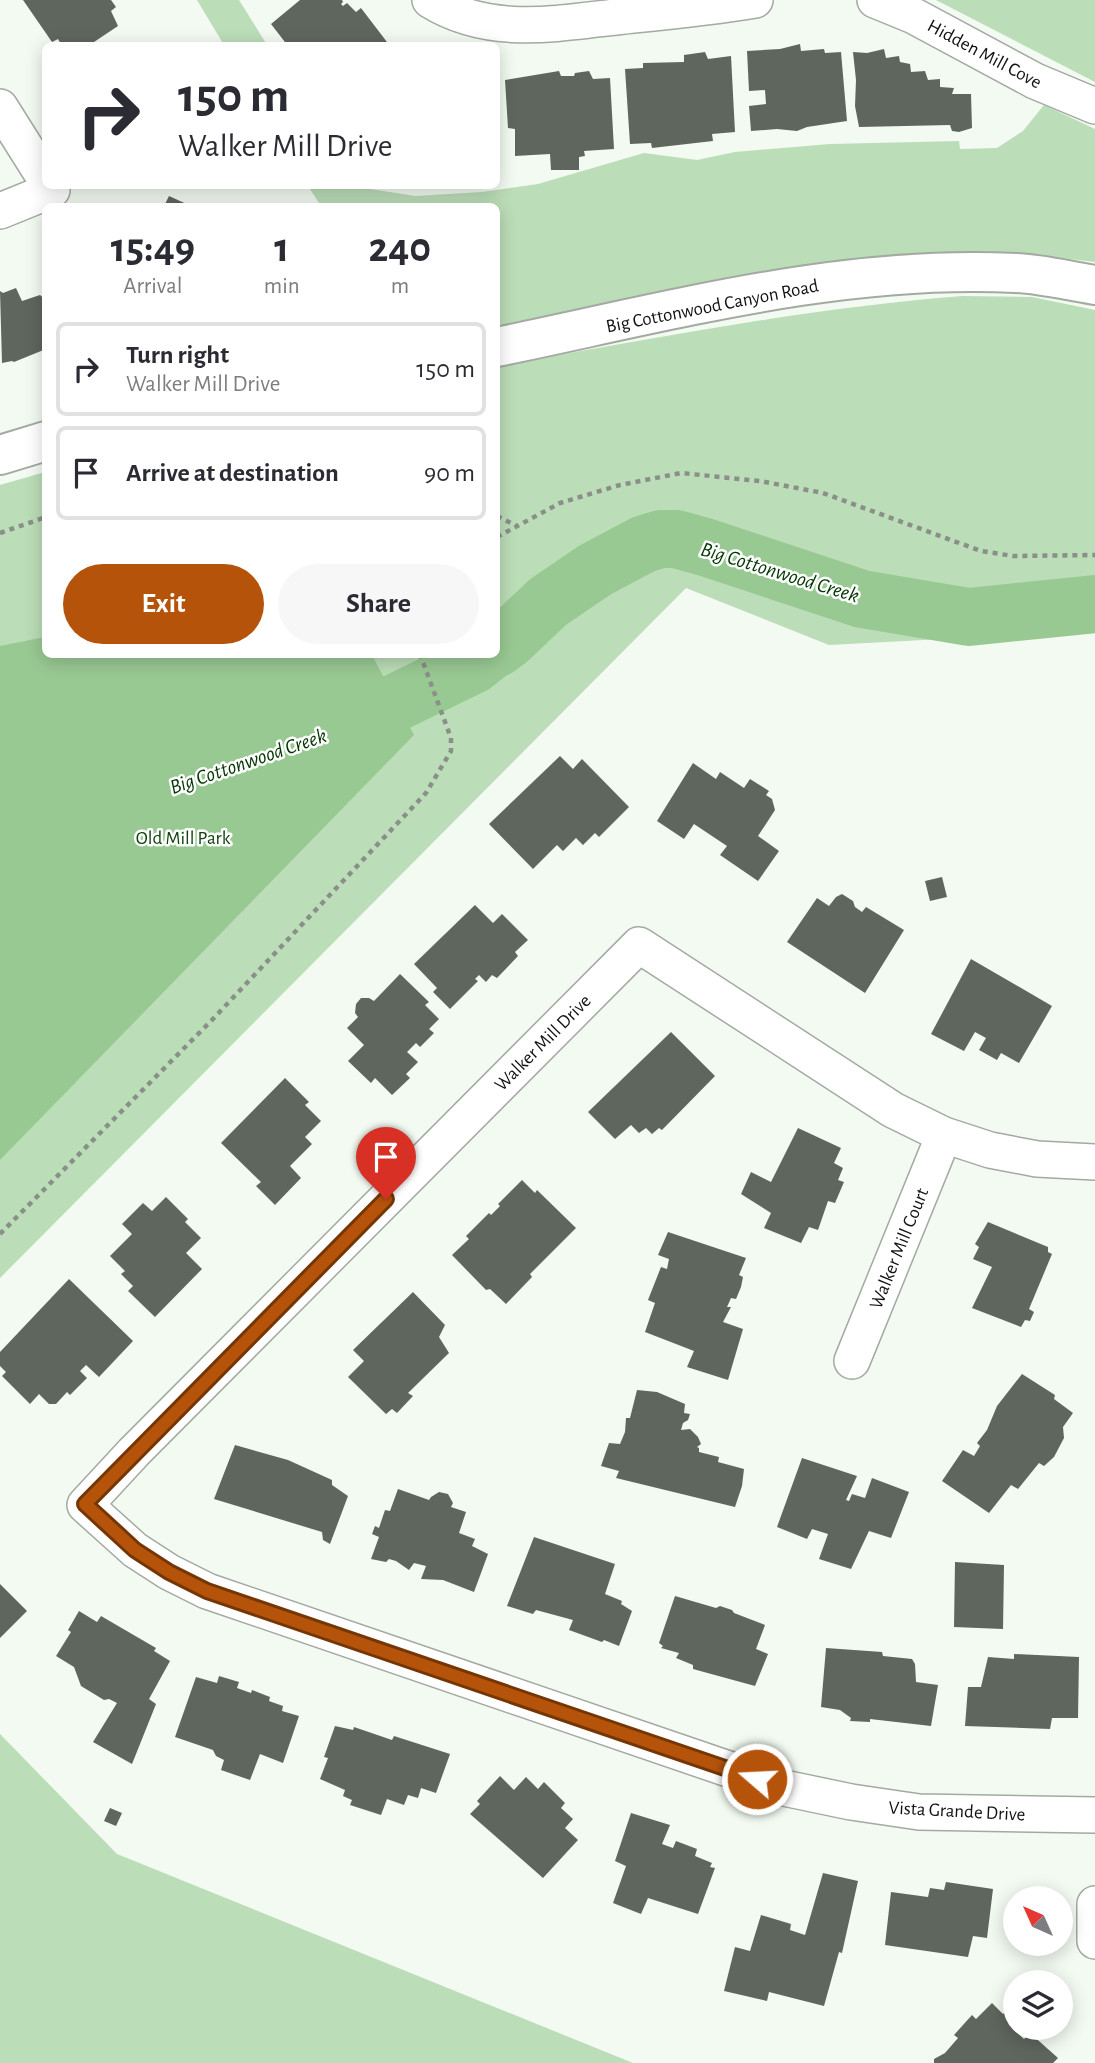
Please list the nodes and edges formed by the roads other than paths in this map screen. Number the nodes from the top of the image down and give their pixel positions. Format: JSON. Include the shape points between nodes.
{"nodes":[{"id":1,"x":430,"y":0,"type":"edge"},
{"id":2,"x":755,"y":0,"type":"edge"},
{"id":3,"x":875,"y":0,"type":"edge"},
{"id":4,"x":679,"y":5,"type":"edge"},
{"id":5,"x":1095,"y":106,"type":"edge"},
{"id":6,"x":0,"y":107,"type":"edge"},
{"id":7,"x":42,"y":174,"type":"edge"},
{"id":8,"x":51,"y":189,"type":"edge"},
{"id":9,"x":0,"y":211,"type":"edge"},
{"id":10,"x":1095,"y":285,"type":"edge"},
{"id":11,"x":500,"y":346,"type":"edge"},
{"id":12,"x":42,"y":442,"type":"edge"},
{"id":13,"x":0,"y":455,"type":"edge"},
{"id":14,"x":944,"y":1135,"type":"junction"},
{"id":15,"x":1095,"y":1163,"type":"edge"},
{"id":16,"x":852,"y":1361,"type":"dead end"},
{"id":17,"x":85,"y":1504,"type":"joint"},
{"id":18,"x":1095,"y":1815,"type":"edge"},
{"id":19,"x":1095,"y":1904,"type":"edge"},
{"id":20,"x":1095,"y":1941,"type":"edge"}],
"edges":[{"from":1,"to":4,"type":"street","via":[[481,22],[525,27]]},
{"from":2,"to":4,"type":"street"},
{"from":3,"to":5,"type":"street","name":"Hidden Mill Cove","via":[[1035,81]]},
{"from":6,"to":7,"type":"street"},
{"from":8,"to":9,"type":"street"},
{"from":10,"to":11,"type":"street","name":"Big Cottonwood Canyon Road","via":[[1018,273],[933,273],[803,286]]},
{"from":12,"to":13,"type":"street"},
{"from":14,"to":15,"type":"street","name":"Walker Mill Drive","via":[[1037,1159]]},
{"from":14,"to":16,"type":"street","name":"Walker Mill Court"},
{"from":14,"to":17,"type":"street","name":"Walker Mill Drive","via":[[893,1111],[639,945]]},
{"from":17,"to":18,"type":"street","name":"Vista Grande Drive","via":[[135,1550],[207,1591],[784,1788],[919,1812]]},
{"from":19,"to":20,"type":"street"}]}
